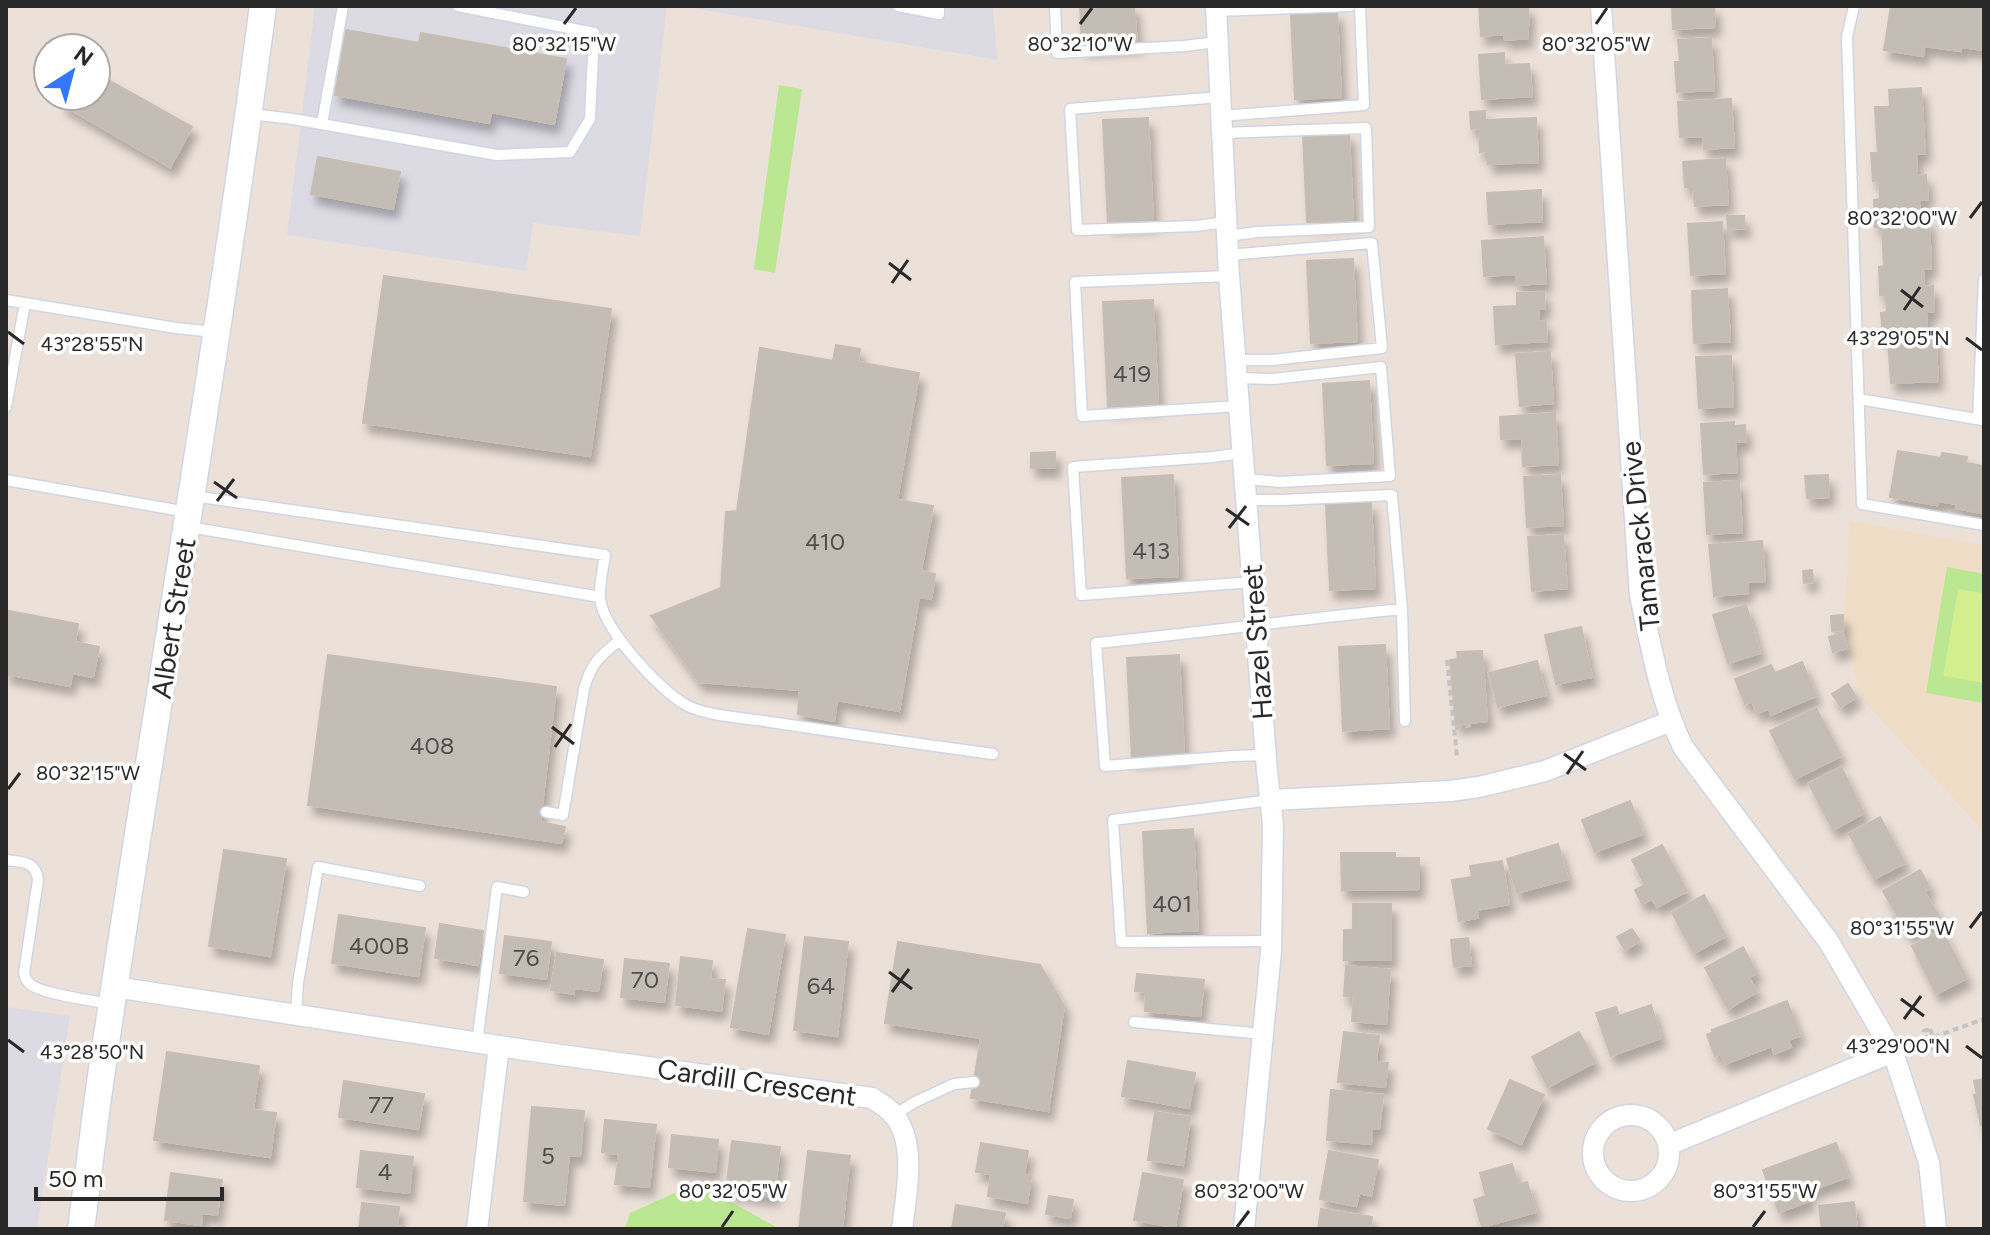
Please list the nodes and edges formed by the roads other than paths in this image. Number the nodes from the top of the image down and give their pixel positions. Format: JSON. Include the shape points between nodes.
{"nodes":[{"id":1,"x":263,"y":6,"type":"edge"},
{"id":2,"x":343,"y":6,"type":"edge"},
{"id":3,"x":458,"y":6,"type":"edge"},
{"id":4,"x":898,"y":6,"type":"edge"},
{"id":5,"x":939,"y":6,"type":"edge"},
{"id":6,"x":1055,"y":6,"type":"edge"},
{"id":7,"x":1350,"y":6,"type":"edge"},
{"id":8,"x":1360,"y":6,"type":"edge"},
{"id":9,"x":1601,"y":6,"type":"edge"},
{"id":10,"x":1854,"y":6,"type":"edge"},
{"id":11,"x":1216,"y":9,"type":"edge"},
{"id":12,"x":1217,"y":42,"type":"junction"},
{"id":13,"x":249,"y":114,"type":"junction"},
{"id":14,"x":1221,"y":115,"type":"junction"},
{"id":15,"x":322,"y":124,"type":"junction"},
{"id":16,"x":1228,"y":247,"type":"junction"},
{"id":17,"x":1984,"y":279,"type":"edge"},
{"id":18,"x":6,"y":300,"type":"edge"},
{"id":19,"x":25,"y":303,"type":"junction"},
{"id":20,"x":216,"y":332,"type":"junction"},
{"id":21,"x":1238,"y":369,"type":"junction"},
{"id":22,"x":1859,"y":399,"type":"junction"},
{"id":23,"x":1240,"y":405,"type":"junction"},
{"id":24,"x":6,"y":407,"type":"edge"},
{"id":25,"x":1981,"y":420,"type":"edge"},
{"id":26,"x":1243,"y":453,"type":"junction"},
{"id":27,"x":6,"y":480,"type":"edge"},
{"id":28,"x":1246,"y":490,"type":"junction"},
{"id":29,"x":189,"y":512,"type":"junction"},
{"id":30,"x":1984,"y":525,"type":"edge"},
{"id":31,"x":1253,"y":582,"type":"junction"},
{"id":32,"x":600,"y":597,"type":"junction"},
{"id":33,"x":1402,"y":609,"type":"junction"},
{"id":34,"x":1257,"y":625,"type":"junction"},
{"id":35,"x":620,"y":640,"type":"junction"},
{"id":36,"x":1405,"y":721,"type":"dead end"},
{"id":37,"x":1671,"y":721,"type":"junction"},
{"id":38,"x":993,"y":754,"type":"dead end"},
{"id":39,"x":1266,"y":755,"type":"junction"},
{"id":40,"x":1271,"y":800,"type":"junction"},
{"id":41,"x":546,"y":812,"type":"dead end"},
{"id":42,"x":6,"y":860,"type":"edge"},
{"id":43,"x":420,"y":886,"type":"dead end"},
{"id":44,"x":524,"y":892,"type":"dead end"},
{"id":45,"x":1271,"y":941,"type":"junction"},
{"id":46,"x":113,"y":996,"type":"junction"},
{"id":47,"x":296,"y":1013,"type":"junction"},
{"id":48,"x":1134,"y":1022,"type":"dead end"},
{"id":49,"x":1263,"y":1034,"type":"junction"},
{"id":50,"x":477,"y":1043,"type":"junction"},
{"id":51,"x":499,"y":1046,"type":"junction"},
{"id":52,"x":1893,"y":1052,"type":"junction"},
{"id":53,"x":974,"y":1082,"type":"dead end"},
{"id":54,"x":894,"y":1115,"type":"junction"},
{"id":55,"x":1668,"y":1145,"type":"dead end"},
{"id":56,"x":81,"y":1229,"type":"edge"},
{"id":57,"x":477,"y":1229,"type":"edge"},
{"id":58,"x":902,"y":1229,"type":"edge"},
{"id":59,"x":1244,"y":1229,"type":"edge"},
{"id":60,"x":1936,"y":1229,"type":"edge"}],
"edges":[{"from":1,"to":13,"type":"street","name":"Albert Street"},
{"from":2,"to":15,"type":"lane"},
{"from":3,"to":15,"type":"lane","via":[[594,33],[590,119],[570,152],[497,155]]},
{"from":4,"to":5,"type":"lane","via":[[939,14]]},
{"from":6,"to":12,"type":"lane","via":[[1057,53]]},
{"from":7,"to":11,"type":"lane"},
{"from":8,"to":14,"type":"lane","via":[[1364,105]]},
{"from":9,"to":37,"type":"street","name":"Tamarack Drive","via":[[1640,595]]},
{"from":10,"to":22,"type":"lane","via":[[1847,37]]},
{"from":11,"to":12,"type":"street","name":"Hazel Street"},
{"from":12,"to":14,"type":"street","name":"Hazel Street"},
{"from":13,"to":15,"type":"lane"},
{"from":13,"to":20,"type":"street","name":"Albert Street"},
{"from":14,"to":16,"type":"street","name":"Hazel Street"},
{"from":14,"to":16,"type":"lane","via":[[1366,128],[1369,227],[1257,232]]},
{"from":14,"to":16,"type":"lane","via":[[1070,109],[1077,230],[1196,226]]},
{"from":16,"to":21,"type":"street","name":"Hazel Street"},
{"from":16,"to":21,"type":"lane","via":[[1372,243],[1382,348]]},
{"from":16,"to":23,"type":"lane","via":[[1075,282],[1082,416]]},
{"from":17,"to":25,"type":"lane"},
{"from":18,"to":19,"type":"lane"},
{"from":19,"to":20,"type":"lane"},
{"from":19,"to":24,"type":"lane"},
{"from":20,"to":29,"type":"street","name":"Albert Street"},
{"from":21,"to":23,"type":"street","name":"Hazel Street"},
{"from":21,"to":28,"type":"lane","via":[[1273,379],[1381,367],[1390,476],[1280,482]]},
{"from":22,"to":25,"type":"lane"},
{"from":22,"to":30,"type":"lane","via":[[1862,504]]},
{"from":23,"to":26,"type":"street","name":"Hazel Street"},
{"from":26,"to":28,"type":"street","name":"Hazel Street"},
{"from":26,"to":31,"type":"lane","via":[[1073,467],[1081,595]]},
{"from":27,"to":29,"type":"lane"},
{"from":28,"to":31,"type":"street","name":"Hazel Street"},
{"from":28,"to":33,"type":"lane","via":[[1282,500],[1392,495]]},
{"from":29,"to":32,"type":"lane"},
{"from":29,"to":32,"type":"lane","via":[[605,555]]},
{"from":29,"to":46,"type":"street","name":"Albert Street"},
{"from":31,"to":34,"type":"street","name":"Hazel Street"},
{"from":32,"to":35,"type":"lane"},
{"from":33,"to":34,"type":"lane"},
{"from":33,"to":36,"type":"lane"},
{"from":34,"to":39,"type":"street","name":"Hazel Street"},
{"from":34,"to":39,"type":"lane","via":[[1096,643],[1105,766]]},
{"from":35,"to":38,"type":"lane","via":[[656,681],[695,709]]},
{"from":35,"to":41,"type":"lane","via":[[589,671],[563,815]]},
{"from":37,"to":40,"type":"street","via":[[1545,771],[1479,787]]},
{"from":37,"to":52,"type":"street","name":"Tamarack Drive","via":[[1683,747],[1829,942]]},
{"from":39,"to":40,"type":"street","name":"Hazel Street"},
{"from":40,"to":45,"type":"street","name":"Hazel Street"},
{"from":40,"to":45,"type":"lane","via":[[1113,820],[1121,942]]},
{"from":42,"to":46,"type":"lane","via":[[32,865],[38,873],[26,979],[40,990]]},
{"from":43,"to":47,"type":"lane","via":[[318,867]]},
{"from":44,"to":50,"type":"lane","via":[[497,887]]},
{"from":45,"to":49,"type":"street","name":"Hazel Street"},
{"from":46,"to":47,"type":"street","name":"Cardill Crescent"},
{"from":46,"to":56,"type":"street","name":"Albert Street"},
{"from":47,"to":50,"type":"street","name":"Cardill Crescent"},
{"from":48,"to":49,"type":"lane"},
{"from":49,"to":59,"type":"street","name":"Hazel Street"},
{"from":50,"to":51,"type":"street","name":"Cardill Crescent"},
{"from":51,"to":54,"type":"street","name":"Cardill Crescent","via":[[872,1098]]},
{"from":51,"to":57,"type":"street"},
{"from":52,"to":55,"type":"street"},
{"from":52,"to":60,"type":"street","name":"Tamarack Drive","via":[[1929,1163]]},
{"from":53,"to":54,"type":"lane","via":[[954,1084]]},
{"from":54,"to":58,"type":"street","name":"Cardill Crescent","via":[[905,1137],[909,1172]]}]}
